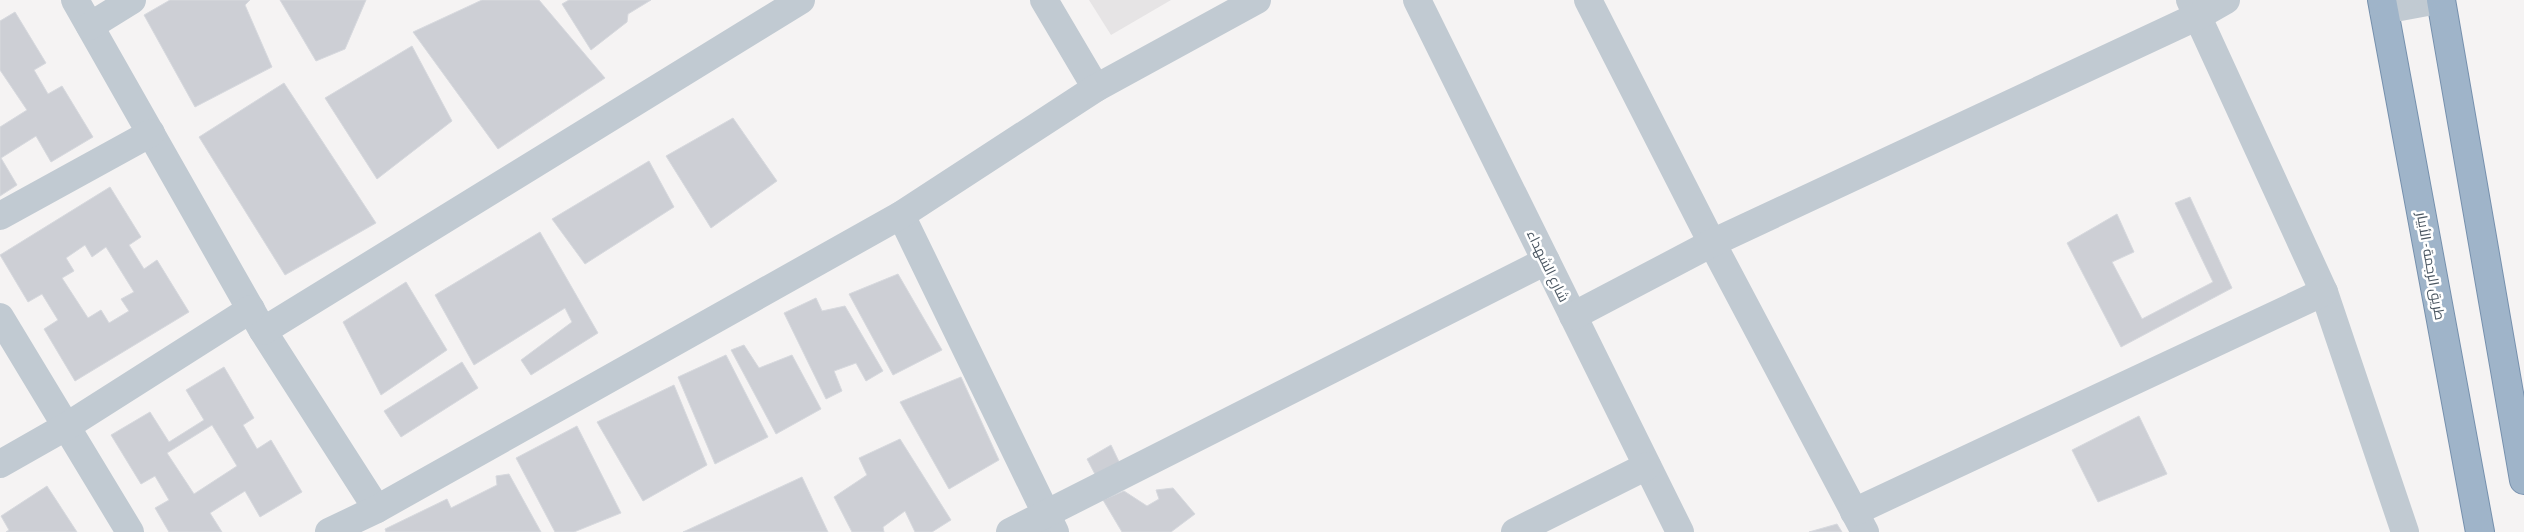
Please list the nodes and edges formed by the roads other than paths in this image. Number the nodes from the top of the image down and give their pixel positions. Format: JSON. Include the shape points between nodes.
{"nodes":[{"id":1,"x":75,"y":0,"type":"edge"},
{"id":2,"x":132,"y":0,"type":"edge"},
{"id":3,"x":801,"y":0,"type":"edge"},
{"id":4,"x":1044,"y":0,"type":"edge"},
{"id":5,"x":1257,"y":0,"type":"edge"},
{"id":6,"x":1417,"y":0,"type":"edge"},
{"id":7,"x":1588,"y":0,"type":"edge"},
{"id":8,"x":2226,"y":0,"type":"edge"},
{"id":9,"x":2439,"y":0,"type":"edge"},
{"id":10,"x":2383,"y":5,"type":"edge"},
{"id":11,"x":2194,"y":8,"type":"edge"},
{"id":12,"x":90,"y":26,"type":"junction"},
{"id":13,"x":1096,"y":88,"type":"junction"},
{"id":14,"x":151,"y":134,"type":"junction"},
{"id":15,"x":901,"y":215,"type":"junction"},
{"id":16,"x":0,"y":216,"type":"edge"},
{"id":17,"x":1712,"y":242,"type":"junction"},
{"id":18,"x":1546,"y":261,"type":"junction"},
{"id":19,"x":2324,"y":292,"type":"junction"},
{"id":20,"x":1573,"y":316,"type":"junction"},
{"id":21,"x":0,"y":317,"type":"edge"},
{"id":22,"x":257,"y":320,"type":"junction"},
{"id":23,"x":67,"y":426,"type":"junction"},
{"id":24,"x":0,"y":464,"type":"edge"},
{"id":25,"x":1647,"y":466,"type":"junction"},
{"id":26,"x":2524,"y":480,"type":"edge"},
{"id":27,"x":377,"y":509,"type":"junction"},
{"id":28,"x":1860,"y":522,"type":"edge"},
{"id":29,"x":1050,"y":523,"type":"edge"},
{"id":30,"x":130,"y":532,"type":"edge"},
{"id":31,"x":329,"y":532,"type":"edge"},
{"id":32,"x":1010,"y":532,"type":"edge"},
{"id":33,"x":1515,"y":532,"type":"edge"},
{"id":34,"x":1680,"y":532,"type":"edge"},
{"id":35,"x":2405,"y":532,"type":"edge"},
{"id":36,"x":2480,"y":532,"type":"edge"}],
"edges":[{"from":1,"to":12,"type":"street"},
{"from":2,"to":12,"type":"street"},
{"from":3,"to":22,"type":"street"},
{"from":4,"to":13,"type":"street"},
{"from":5,"to":13,"type":"street"},
{"from":6,"to":18,"type":"street","name":"شارع الشهداء"},
{"from":7,"to":17,"type":"street"},
{"from":8,"to":11,"type":"street"},
{"from":9,"to":10,"type":"street"},
{"from":9,"to":26,"type":"highway"},
{"from":10,"to":36,"type":"highway","name":"طريق الرجمة - الأبيار"},
{"from":11,"to":17,"type":"street"},
{"from":11,"to":19,"type":"street"},
{"from":12,"to":14,"type":"street"},
{"from":13,"to":15,"type":"street"},
{"from":14,"to":16,"type":"street"},
{"from":14,"to":22,"type":"street"},
{"from":15,"to":27,"type":"street"},
{"from":15,"to":29,"type":"street"},
{"from":17,"to":20,"type":"street"},
{"from":17,"to":28,"type":"street"},
{"from":18,"to":20,"type":"street","name":"شارع الشهداء"},
{"from":18,"to":29,"type":"street"},
{"from":19,"to":28,"type":"street"},
{"from":19,"to":35,"type":"street"},
{"from":20,"to":25,"type":"street","name":"شارع الشهداء"},
{"from":21,"to":23,"type":"street"},
{"from":22,"to":23,"type":"street"},
{"from":22,"to":27,"type":"street"},
{"from":23,"to":24,"type":"street"},
{"from":23,"to":30,"type":"street"},
{"from":25,"to":33,"type":"street"},
{"from":25,"to":34,"type":"street","name":"شارع الشهداء"},
{"from":27,"to":31,"type":"street"},
{"from":29,"to":32,"type":"street"}]}
